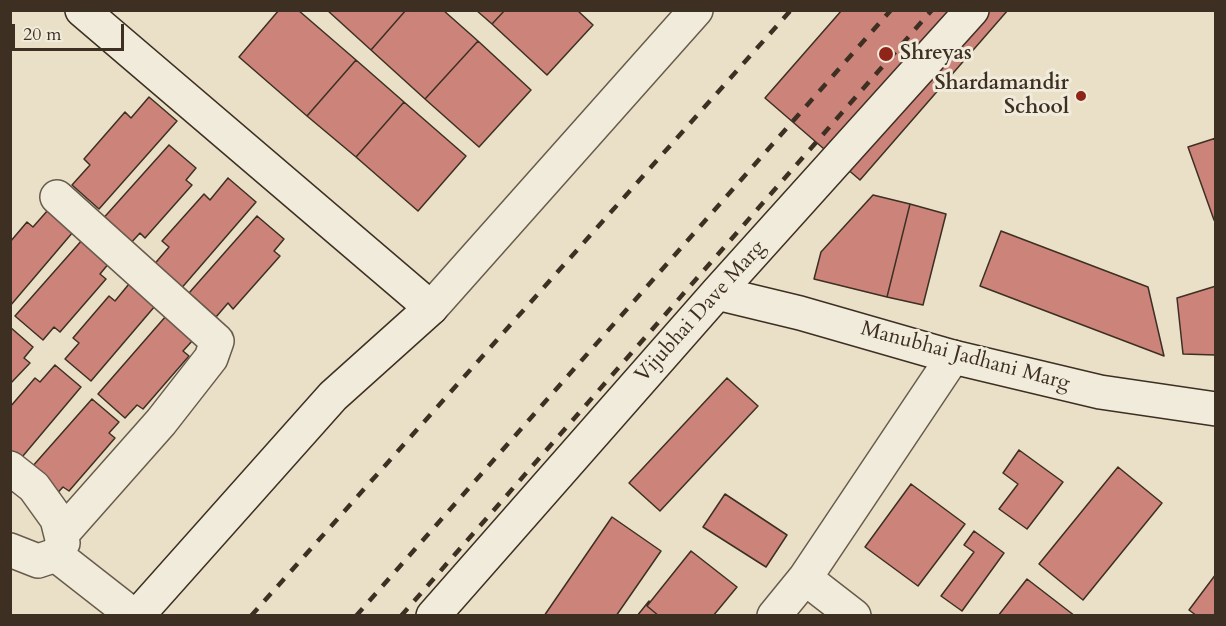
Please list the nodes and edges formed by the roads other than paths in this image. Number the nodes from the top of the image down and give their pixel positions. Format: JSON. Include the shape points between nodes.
{"nodes":[{"id":1,"x":82,"y":10,"type":"edge"},
{"id":2,"x":696,"y":10,"type":"edge"},
{"id":3,"x":972,"y":10,"type":"edge"},
{"id":4,"x":57,"y":197,"type":"dead end"},
{"id":5,"x":717,"y":292,"type":"junction"},
{"id":6,"x":431,"y":308,"type":"junction"},
{"id":7,"x":953,"y":357,"type":"junction"},
{"id":8,"x":1215,"y":409,"type":"edge"},
{"id":9,"x":10,"y":468,"type":"edge"},
{"id":10,"x":59,"y":545,"type":"junction"},
{"id":11,"x":10,"y":550,"type":"edge"},
{"id":12,"x":805,"y":578,"type":"junction"},
{"id":13,"x":443,"y":612,"type":"edge"},
{"id":14,"x":135,"y":615,"type":"edge"},
{"id":15,"x":774,"y":615,"type":"edge"},
{"id":16,"x":854,"y":615,"type":"edge"}],
"edges":[{"from":1,"to":6,"type":"street"},
{"from":2,"to":6,"type":"street"},
{"from":3,"to":5,"type":"street","name":"Vijubhai Dave Marg"},
{"from":4,"to":10,"type":"street","via":[[217,341],[211,358]]},
{"from":5,"to":7,"type":"street","name":"Manubhai Jadhani Marg"},
{"from":5,"to":13,"type":"street","name":"Vijubhai Dave Marg"},
{"from":6,"to":14,"type":"street","via":[[333,396]]},
{"from":7,"to":8,"type":"street","name":"Manubhai Jadhani Marg","via":[[1100,392]]},
{"from":7,"to":12,"type":"street"},
{"from":9,"to":10,"type":"street","via":[[34,488],[57,519]]},
{"from":10,"to":11,"type":"street","via":[[38,561]]},
{"from":10,"to":14,"type":"street"},
{"from":12,"to":15,"type":"street"},
{"from":12,"to":16,"type":"street"}]}
